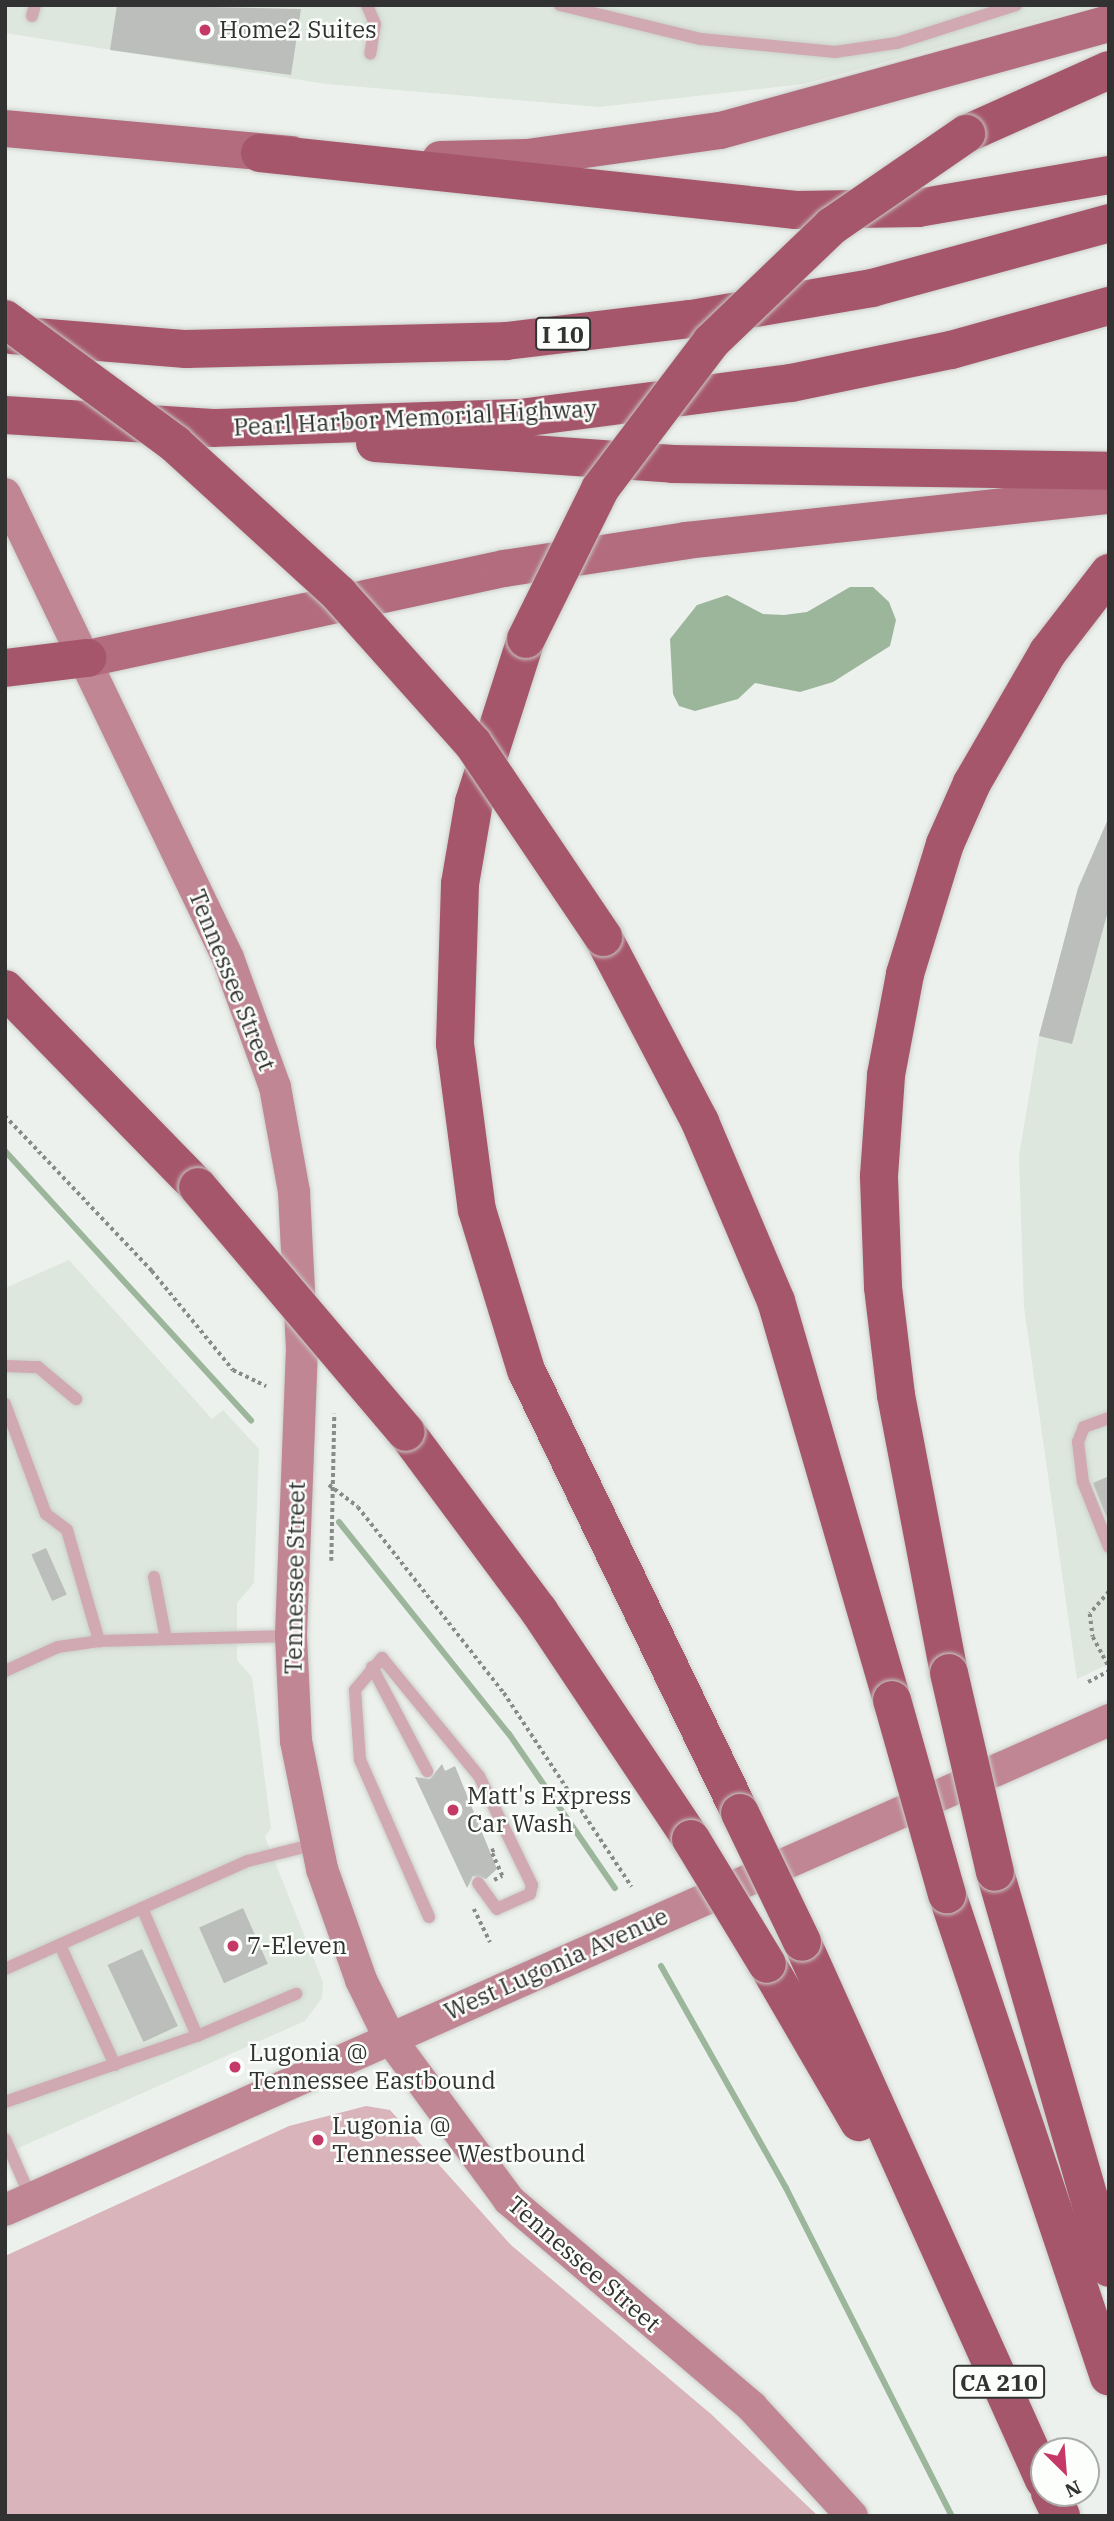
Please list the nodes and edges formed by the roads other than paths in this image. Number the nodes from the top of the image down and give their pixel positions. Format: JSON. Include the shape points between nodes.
{"nodes":[{"id":1,"x":367,"y":5,"type":"edge"},
{"id":2,"x":560,"y":5,"type":"edge"},
{"id":3,"x":1016,"y":5,"type":"edge"},
{"id":4,"x":1109,"y":23,"type":"edge"},
{"id":5,"x":370,"y":54,"type":"dead end"},
{"id":6,"x":1109,"y":70,"type":"edge"},
{"id":7,"x":5,"y":128,"type":"edge"},
{"id":8,"x":260,"y":153,"type":"junction"},
{"id":9,"x":1109,"y":175,"type":"edge"},
{"id":10,"x":1109,"y":223,"type":"edge"},
{"id":11,"x":1109,"y":306,"type":"edge"},
{"id":12,"x":5,"y":319,"type":"edge"},
{"id":13,"x":5,"y":334,"type":"edge"},
{"id":14,"x":5,"y":415,"type":"edge"},
{"id":15,"x":213,"y":428,"type":"junction"},
{"id":16,"x":1109,"y":471,"type":"edge"},
{"id":17,"x":5,"y":494,"type":"edge"},
{"id":18,"x":1109,"y":495,"type":"edge"},
{"id":19,"x":1107,"y":575,"type":"edge"},
{"id":20,"x":87,"y":658,"type":"junction"},
{"id":21,"x":5,"y":668,"type":"edge"},
{"id":22,"x":5,"y":989,"type":"edge"},
{"id":23,"x":301,"y":1307,"type":"junction"},
{"id":24,"x":5,"y":1366,"type":"edge"},
{"id":25,"x":76,"y":1399,"type":"dead end"},
{"id":26,"x":5,"y":1404,"type":"edge"},
{"id":27,"x":1108,"y":1418,"type":"edge"},
{"id":28,"x":1109,"y":1547,"type":"edge"},
{"id":29,"x":154,"y":1577,"type":"dead end"},
{"id":30,"x":291,"y":1636,"type":"junction"},
{"id":31,"x":166,"y":1639,"type":"junction"},
{"id":32,"x":100,"y":1641,"type":"junction"},
{"id":33,"x":377,"y":1662,"type":"junction"},
{"id":34,"x":5,"y":1671,"type":"edge"},
{"id":35,"x":1109,"y":1720,"type":"edge"},
{"id":36,"x":427,"y":1771,"type":"dead end"},
{"id":37,"x":316,"y":1844,"type":"junction"},
{"id":38,"x":479,"y":1885,"type":"road end"},
{"id":39,"x":142,"y":1908,"type":"junction"},
{"id":40,"x":429,"y":1917,"type":"dead end"},
{"id":41,"x":60,"y":1945,"type":"junction"},
{"id":42,"x":5,"y":1969,"type":"edge"},
{"id":43,"x":296,"y":1994,"type":"dead end"},
{"id":44,"x":197,"y":2036,"type":"junction"},
{"id":45,"x":389,"y":2038,"type":"junction"},
{"id":46,"x":115,"y":2065,"type":"junction"},
{"id":47,"x":5,"y":2102,"type":"edge"},
{"id":48,"x":5,"y":2139,"type":"edge"},
{"id":49,"x":18,"y":2204,"type":"edge"},
{"id":50,"x":1109,"y":2268,"type":"edge"},
{"id":51,"x":953,"y":2284,"type":"junction"},
{"id":52,"x":1109,"y":2377,"type":"edge"},
{"id":53,"x":1030,"y":2450,"type":"edge"},
{"id":54,"x":852,"y":2516,"type":"edge"}],
"edges":[{"from":1,"to":5,"type":"lane","via":[[375,24]]},
{"from":2,"to":3,"type":"lane","via":[[701,40],[835,52],[897,43]]},
{"from":4,"to":8,"type":"main road","via":[[720,130],[642,145],[527,157]]},
{"from":6,"to":51,"type":"highway","bridge":true,"via":[[966,134],[832,226],[711,342],[600,489],[526,639],[478,789],[460,884],[455,1044],[474,1197],[526,1370],[802,1942]]},
{"from":7,"to":8,"type":"main road"},
{"from":8,"to":9,"type":"highway","via":[[796,210],[918,208]]},
{"from":10,"to":13,"type":"highway","number":"I 10","via":[[872,288],[691,319],[506,341],[199,349]]},
{"from":11,"to":15,"type":"highway","name":"Pearl Harbor Memorial Highway","via":[[951,350],[636,406],[521,418]]},
{"from":12,"to":52,"type":"highway","bridge":true,"via":[[175,444],[339,594],[473,744],[603,937],[700,1122],[771,1290],[947,1894]]},
{"from":14,"to":15,"type":"highway","name":"Pearl Harbor Memorial Highway"},
{"from":15,"to":16,"type":"highway","via":[[521,457]]},
{"from":17,"to":20,"type":"main road","name":"Tennessee Street"},
{"from":18,"to":20,"type":"main road","via":[[687,540],[504,568]]},
{"from":19,"to":50,"type":"highway","bridge":true,"via":[[1006,720],[951,831],[905,974],[886,1075],[879,1176],[883,1287],[896,1395],[949,1674],[995,1872]]},
{"from":20,"to":21,"type":"highway"},
{"from":20,"to":23,"type":"main road","name":"Tennessee Street","via":[[254,1023],[286,1140]]},
{"from":22,"to":23,"type":"highway","bridge":true,"via":[[198,1187]]},
{"from":23,"to":30,"type":"main road","name":"Tennessee Street"},
{"from":23,"to":51,"type":"highway","bridge":true,"via":[[406,1432],[539,1611],[691,1839]]},
{"from":24,"to":25,"type":"lane","via":[[38,1367]]},
{"from":26,"to":32,"type":"lane","via":[[46,1514],[67,1530]]},
{"from":27,"to":28,"type":"lane","via":[[1084,1427],[1078,1452]]},
{"from":29,"to":31,"type":"lane"},
{"from":30,"to":31,"type":"lane"},
{"from":30,"to":37,"type":"main road","name":"Tennessee Street","via":[[298,1755]]},
{"from":31,"to":32,"type":"lane"},
{"from":32,"to":34,"type":"lane","via":[[58,1647]]},
{"from":33,"to":36,"type":"lane"},
{"from":33,"to":38,"type":"lane","via":[[479,1776],[532,1885],[530,1894],[497,1909]]},
{"from":33,"to":40,"type":"lane","via":[[355,1690],[360,1760]]},
{"from":35,"to":45,"type":"main road","name":"West Lugonia Avenue"},
{"from":37,"to":39,"type":"lane","via":[[248,1861]]},
{"from":37,"to":45,"type":"main road","name":"Tennessee Street","via":[[361,1980]]},
{"from":39,"to":41,"type":"lane"},
{"from":39,"to":44,"type":"lane"},
{"from":41,"to":42,"type":"lane"},
{"from":41,"to":46,"type":"lane"},
{"from":43,"to":44,"type":"lane"},
{"from":44,"to":46,"type":"lane"},
{"from":45,"to":49,"type":"main road","name":"West Lugonia Avenue"},
{"from":45,"to":54,"type":"main road","name":"Tennessee Street","via":[[509,2200],[752,2407]]},
{"from":46,"to":47,"type":"lane"},
{"from":48,"to":49,"type":"lane"},
{"from":51,"to":53,"type":"highway","number":"CA 210"}]}
